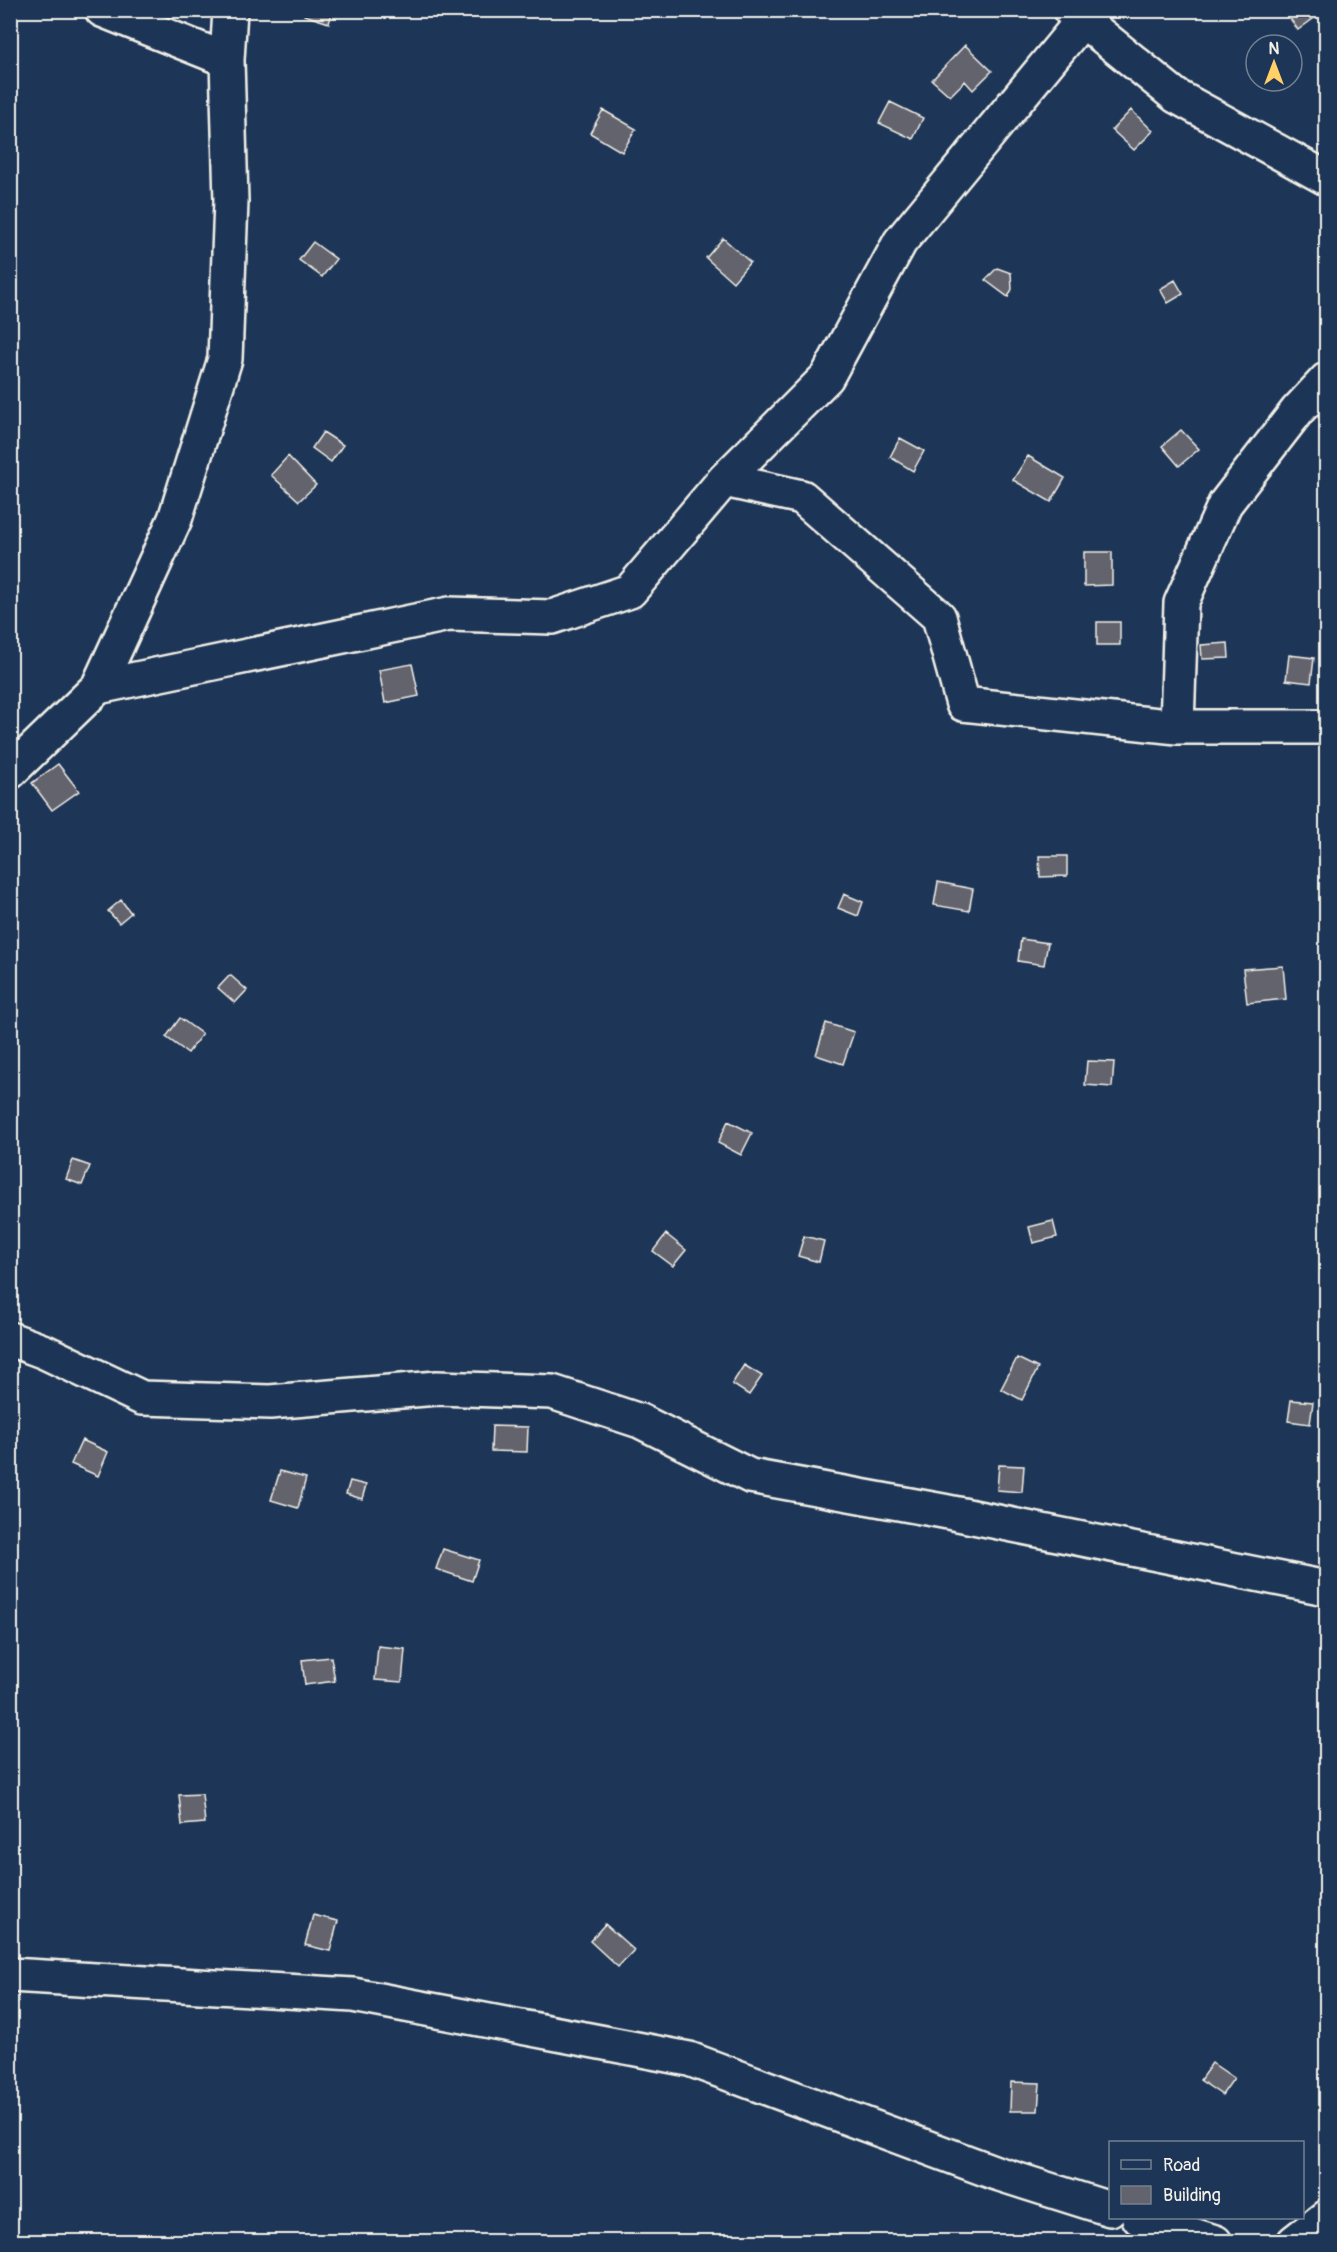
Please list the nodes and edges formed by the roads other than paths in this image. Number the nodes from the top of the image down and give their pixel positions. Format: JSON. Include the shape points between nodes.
{"nodes":[{"id":1,"x":102,"y":10,"type":"edge"},
{"id":2,"x":230,"y":10,"type":"edge"},
{"id":3,"x":1081,"y":14,"type":"edge"},
{"id":4,"x":227,"y":60,"type":"junction"},
{"id":5,"x":1326,"y":178,"type":"edge"},
{"id":6,"x":1326,"y":380,"type":"edge"},
{"id":7,"x":724,"y":480,"type":"junction"},
{"id":8,"x":98,"y":687,"type":"junction"},
{"id":9,"x":1177,"y":727,"type":"junction"},
{"id":10,"x":1326,"y":727,"type":"edge"},
{"id":11,"x":10,"y":771,"type":"edge"},
{"id":12,"x":10,"y":1339,"type":"edge"},
{"id":13,"x":1326,"y":1588,"type":"edge"},
{"id":14,"x":10,"y":1975,"type":"edge"},
{"id":15,"x":1109,"y":2209,"type":"edge"},
{"id":16,"x":1326,"y":2217,"type":"edge"},
{"id":17,"x":1145,"y":2219,"type":"edge"},
{"id":18,"x":1215,"y":2241,"type":"edge"},
{"id":19,"x":1294,"y":2241,"type":"edge"}],
"edges":[{"from":1,"to":4,"type":"street"},
{"from":2,"to":4,"type":"street"},
{"from":3,"to":5,"type":"street","via":[[1176,96]]},
{"from":3,"to":7,"type":"street","via":[[900,242],[827,377]]},
{"from":4,"to":8,"type":"street","via":[[231,201],[225,359],[175,519]]},
{"from":6,"to":9,"type":"street","via":[[1225,504],[1180,603]]},
{"from":7,"to":8,"type":"street","via":[[630,591],[552,617],[449,614]]},
{"from":7,"to":9,"type":"street","via":[[802,497],[939,617],[963,704]]},
{"from":8,"to":11,"type":"street"},
{"from":9,"to":10,"type":"street"},
{"from":12,"to":13,"type":"street","via":[[141,1398],[270,1402],[438,1388],[552,1392],[640,1421],[750,1476]]},
{"from":14,"to":15,"type":"street","via":[[354,1995],[689,2059],[996,2173]]},
{"from":16,"to":19,"type":"street"},
{"from":17,"to":18,"type":"street"}]}
